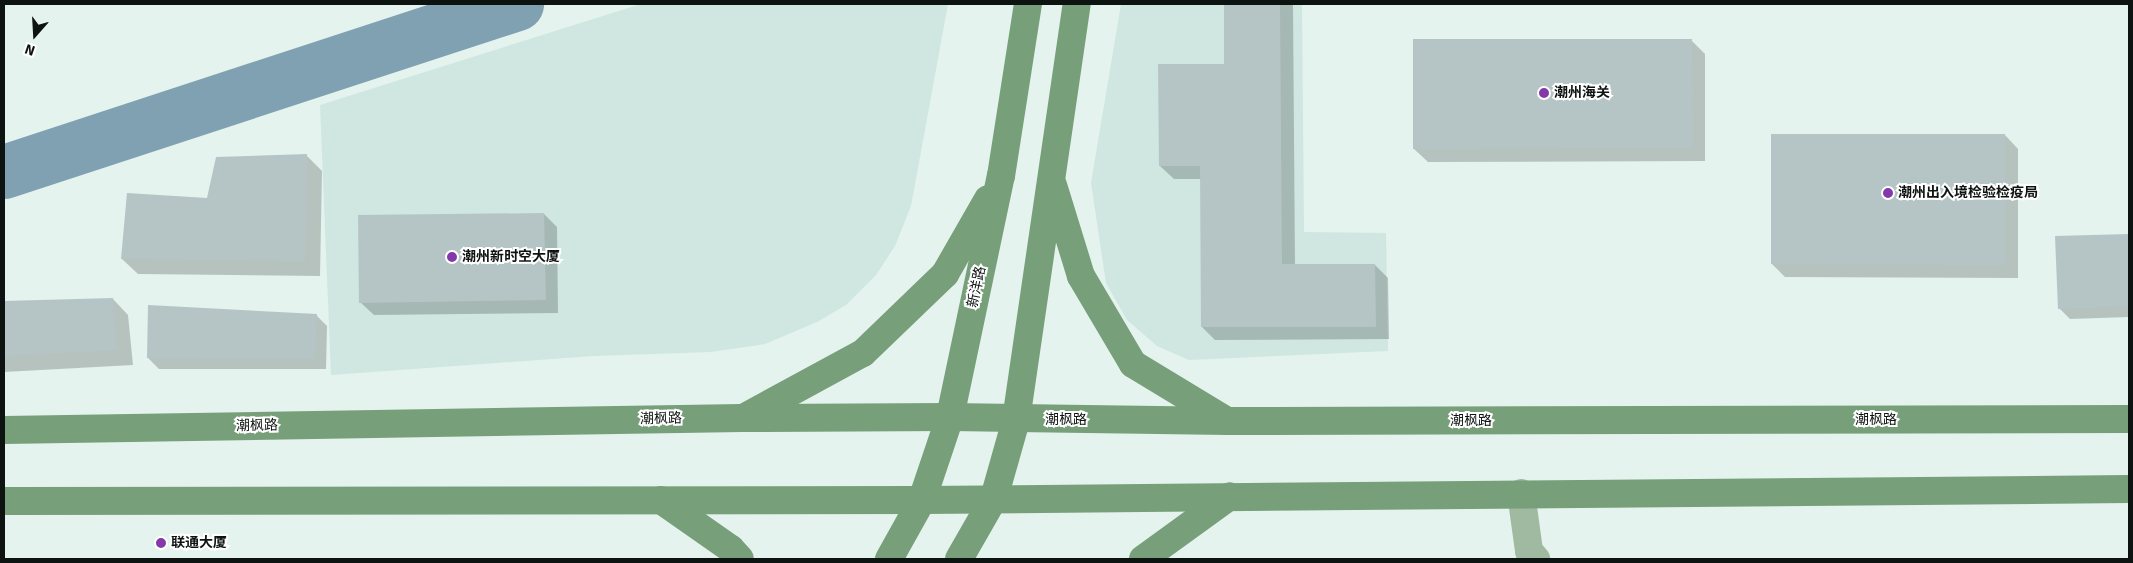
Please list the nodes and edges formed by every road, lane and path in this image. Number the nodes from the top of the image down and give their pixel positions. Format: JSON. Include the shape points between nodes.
{"nodes":[{"id":1,"x":1028,"y":4,"type":"edge"},
{"id":2,"x":1077,"y":4,"type":"edge"},
{"id":3,"x":1001,"y":176,"type":"junction"},
{"id":4,"x":1051,"y":176,"type":"junction"},
{"id":5,"x":950,"y":417,"type":"junction"},
{"id":6,"x":742,"y":418,"type":"junction"},
{"id":7,"x":2129,"y":419,"type":"edge"},
{"id":8,"x":1016,"y":420,"type":"junction"},
{"id":9,"x":1228,"y":422,"type":"junction"},
{"id":10,"x":4,"y":430,"type":"edge"},
{"id":11,"x":2129,"y":489,"type":"edge"},
{"id":12,"x":1522,"y":494,"type":"junction"},
{"id":13,"x":1230,"y":496,"type":"junction"},
{"id":14,"x":994,"y":498,"type":"junction"},
{"id":15,"x":4,"y":500,"type":"edge"},
{"id":16,"x":661,"y":500,"type":"junction"},
{"id":17,"x":922,"y":500,"type":"junction"},
{"id":18,"x":740,"y":559,"type":"edge"},
{"id":19,"x":889,"y":559,"type":"edge"},
{"id":20,"x":959,"y":559,"type":"edge"},
{"id":21,"x":1143,"y":559,"type":"edge"},
{"id":22,"x":1536,"y":559,"type":"edge"}],
"edges":[{"from":1,"to":3,"type":"main road","name":"新洋路"},
{"from":2,"to":4,"type":"main road"},
{"from":3,"to":5,"type":"main road","name":"新洋路"},
{"from":3,"to":6,"type":"main road","via":[[945,274],[863,353]]},
{"from":4,"to":8,"type":"main road"},
{"from":4,"to":9,"type":"main road","via":[[1081,276],[1133,364]]},
{"from":5,"to":6,"type":"main road","name":"潮枫路"},
{"from":5,"to":8,"type":"main road","name":"潮枫路"},
{"from":5,"to":17,"type":"main road","name":"新洋路"},
{"from":6,"to":10,"type":"main road","name":"潮枫路"},
{"from":7,"to":9,"type":"main road","name":"潮枫路"},
{"from":8,"to":9,"type":"main road","name":"潮枫路"},
{"from":8,"to":14,"type":"main road"},
{"from":11,"to":12,"type":"main road"},
{"from":12,"to":13,"type":"main road"},
{"from":12,"to":22,"type":"street","via":[[1529,551]]},
{"from":13,"to":14,"type":"main road"},
{"from":13,"to":21,"type":"main road"},
{"from":14,"to":17,"type":"main road"},
{"from":14,"to":20,"type":"main road"},
{"from":15,"to":16,"type":"main road"},
{"from":16,"to":17,"type":"main road"},
{"from":16,"to":18,"type":"main road","via":[[731,549]]},
{"from":17,"to":19,"type":"main road","name":"新洋路"}]}
